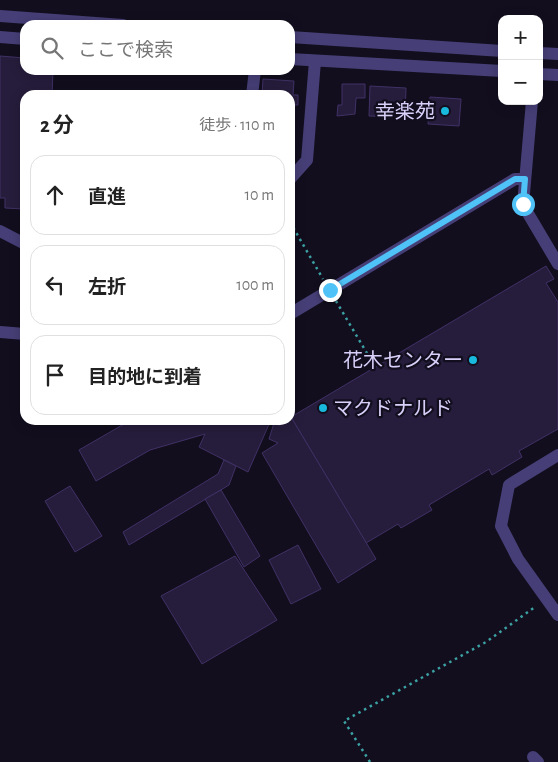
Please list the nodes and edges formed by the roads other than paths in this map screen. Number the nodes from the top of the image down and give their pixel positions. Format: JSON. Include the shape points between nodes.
{"nodes":[{"id":1,"x":0,"y":16,"type":"edge"},
{"id":2,"x":55,"y":20,"type":"edge"},
{"id":3,"x":0,"y":37,"type":"edge"},
{"id":4,"x":295,"y":38,"type":"edge"},
{"id":5,"x":20,"y":39,"type":"edge"},
{"id":6,"x":498,"y":51,"type":"edge"},
{"id":7,"x":543,"y":53,"type":"edge"},
{"id":8,"x":558,"y":54,"type":"edge"},
{"id":9,"x":295,"y":59,"type":"edge"},
{"id":10,"x":315,"y":60,"type":"junction"},
{"id":11,"x":498,"y":72,"type":"edge"},
{"id":12,"x":543,"y":74,"type":"edge"},
{"id":13,"x":254,"y":75,"type":"edge"},
{"id":14,"x":558,"y":75,"type":"edge"},
{"id":15,"x":253,"y":90,"type":"edge"},
{"id":16,"x":532,"y":105,"type":"edge"},
{"id":17,"x":295,"y":173,"type":"edge"},
{"id":18,"x":525,"y":179,"type":"junction"},
{"id":19,"x":0,"y":231,"type":"edge"},
{"id":20,"x":20,"y":241,"type":"edge"},
{"id":21,"x":558,"y":264,"type":"edge"},
{"id":22,"x":295,"y":311,"type":"edge"},
{"id":23,"x":0,"y":332,"type":"edge"},
{"id":24,"x":20,"y":334,"type":"edge"},
{"id":25,"x":558,"y":455,"type":"edge"},
{"id":26,"x":558,"y":615,"type":"edge"}],
"edges":[{"from":1,"to":2,"type":"street"},
{"from":3,"to":5,"type":"street"},
{"from":4,"to":6,"type":"street"},
{"from":7,"to":8,"type":"street"},
{"from":9,"to":10,"type":"street"},
{"from":10,"to":11,"type":"street"},
{"from":10,"to":17,"type":"street","via":[[307,160]]},
{"from":12,"to":14,"type":"street"},
{"from":13,"to":15,"type":"street"},
{"from":16,"to":18,"type":"street"},
{"from":18,"to":21,"type":"street","via":[[523,204]]},
{"from":18,"to":22,"type":"street","via":[[515,179]]},
{"from":19,"to":20,"type":"street"},
{"from":23,"to":24,"type":"street"},
{"from":25,"to":26,"type":"street","via":[[509,485],[501,526],[518,558]]}]}
